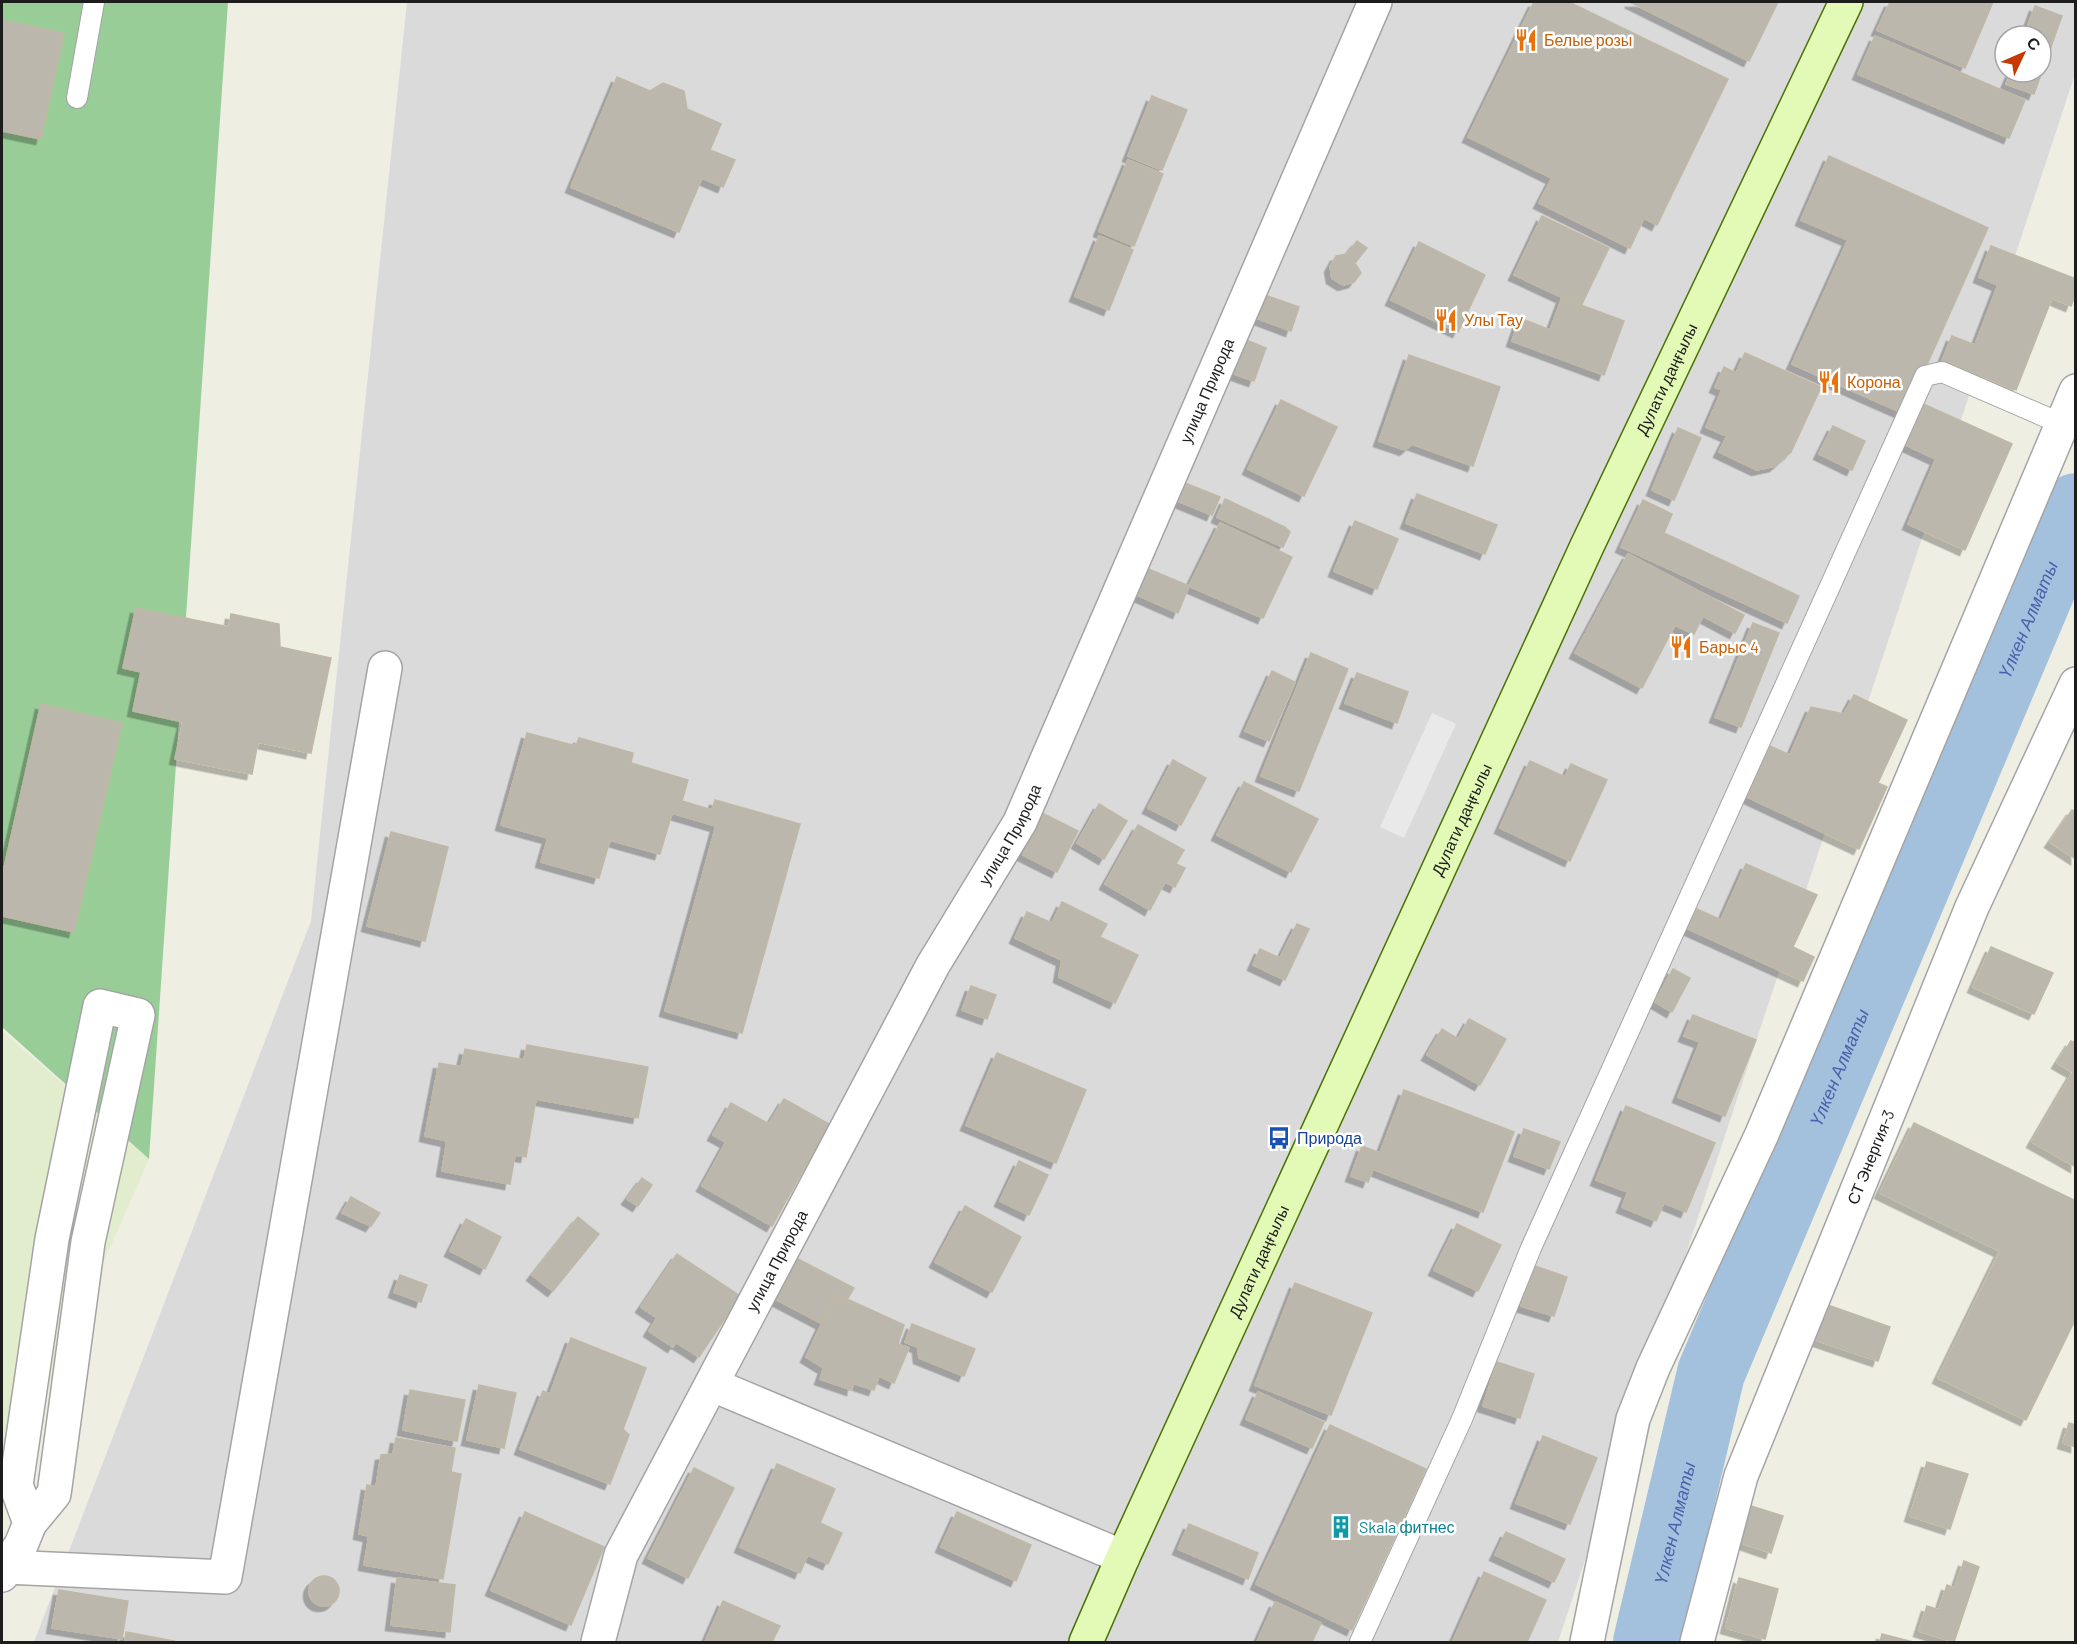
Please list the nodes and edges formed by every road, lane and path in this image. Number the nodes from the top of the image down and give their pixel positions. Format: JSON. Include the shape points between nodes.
{"nodes":[{"id":1,"x":94,"y":2,"type":"edge"},
{"id":2,"x":1375,"y":2,"type":"edge"},
{"id":3,"x":1846,"y":2,"type":"edge"},
{"id":4,"x":77,"y":98,"type":"dead end"},
{"id":5,"x":2076,"y":391,"type":"edge"},
{"id":6,"x":2062,"y":424,"type":"junction"},
{"id":7,"x":385,"y":668,"type":"dead end"},
{"id":8,"x":2076,"y":684,"type":"edge"},
{"id":9,"x":713,"y":1385,"type":"junction"},
{"id":10,"x":30,"y":1523,"type":"junction"},
{"id":11,"x":1123,"y":1557,"type":"junction"},
{"id":12,"x":4,"y":1571,"type":"edge"},
{"id":13,"x":597,"y":1642,"type":"edge"},
{"id":14,"x":1086,"y":1642,"type":"edge"},
{"id":15,"x":1360,"y":1642,"type":"edge"},
{"id":16,"x":1587,"y":1642,"type":"edge"},
{"id":17,"x":1697,"y":1642,"type":"edge"}],
"edges":[{"from":1,"to":4,"type":"lane"},
{"from":2,"to":9,"type":"street","name":"улица Природа","via":[[1020,822],[933,965]]},
{"from":3,"to":11,"type":"main road","name":"Дулати даңғылы","via":[[1587,546]]},
{"from":5,"to":6,"type":"street"},
{"from":6,"to":15,"type":"lane","via":[[1942,372],[1924,376],[1531,1248],[1462,1419]]},
{"from":6,"to":16,"type":"street","via":[[1762,1134],[1633,1419]]},
{"from":7,"to":12,"type":"street","via":[[225,1577]]},
{"from":8,"to":17,"type":"street","name":"СТ Энергия-3","via":[[1972,908],[1741,1476]]},
{"from":9,"to":11,"type":"street"},
{"from":9,"to":13,"type":"street","name":"улица Природа","via":[[621,1555]]},
{"from":10,"to":10,"type":"street","via":[[16,1485],[52,1239],[100,1006],[138,1015],[88,1242],[54,1494]]},
{"from":10,"to":12,"type":"street"},
{"from":11,"to":14,"type":"main road","name":"Дулати даңғылы"}]}
